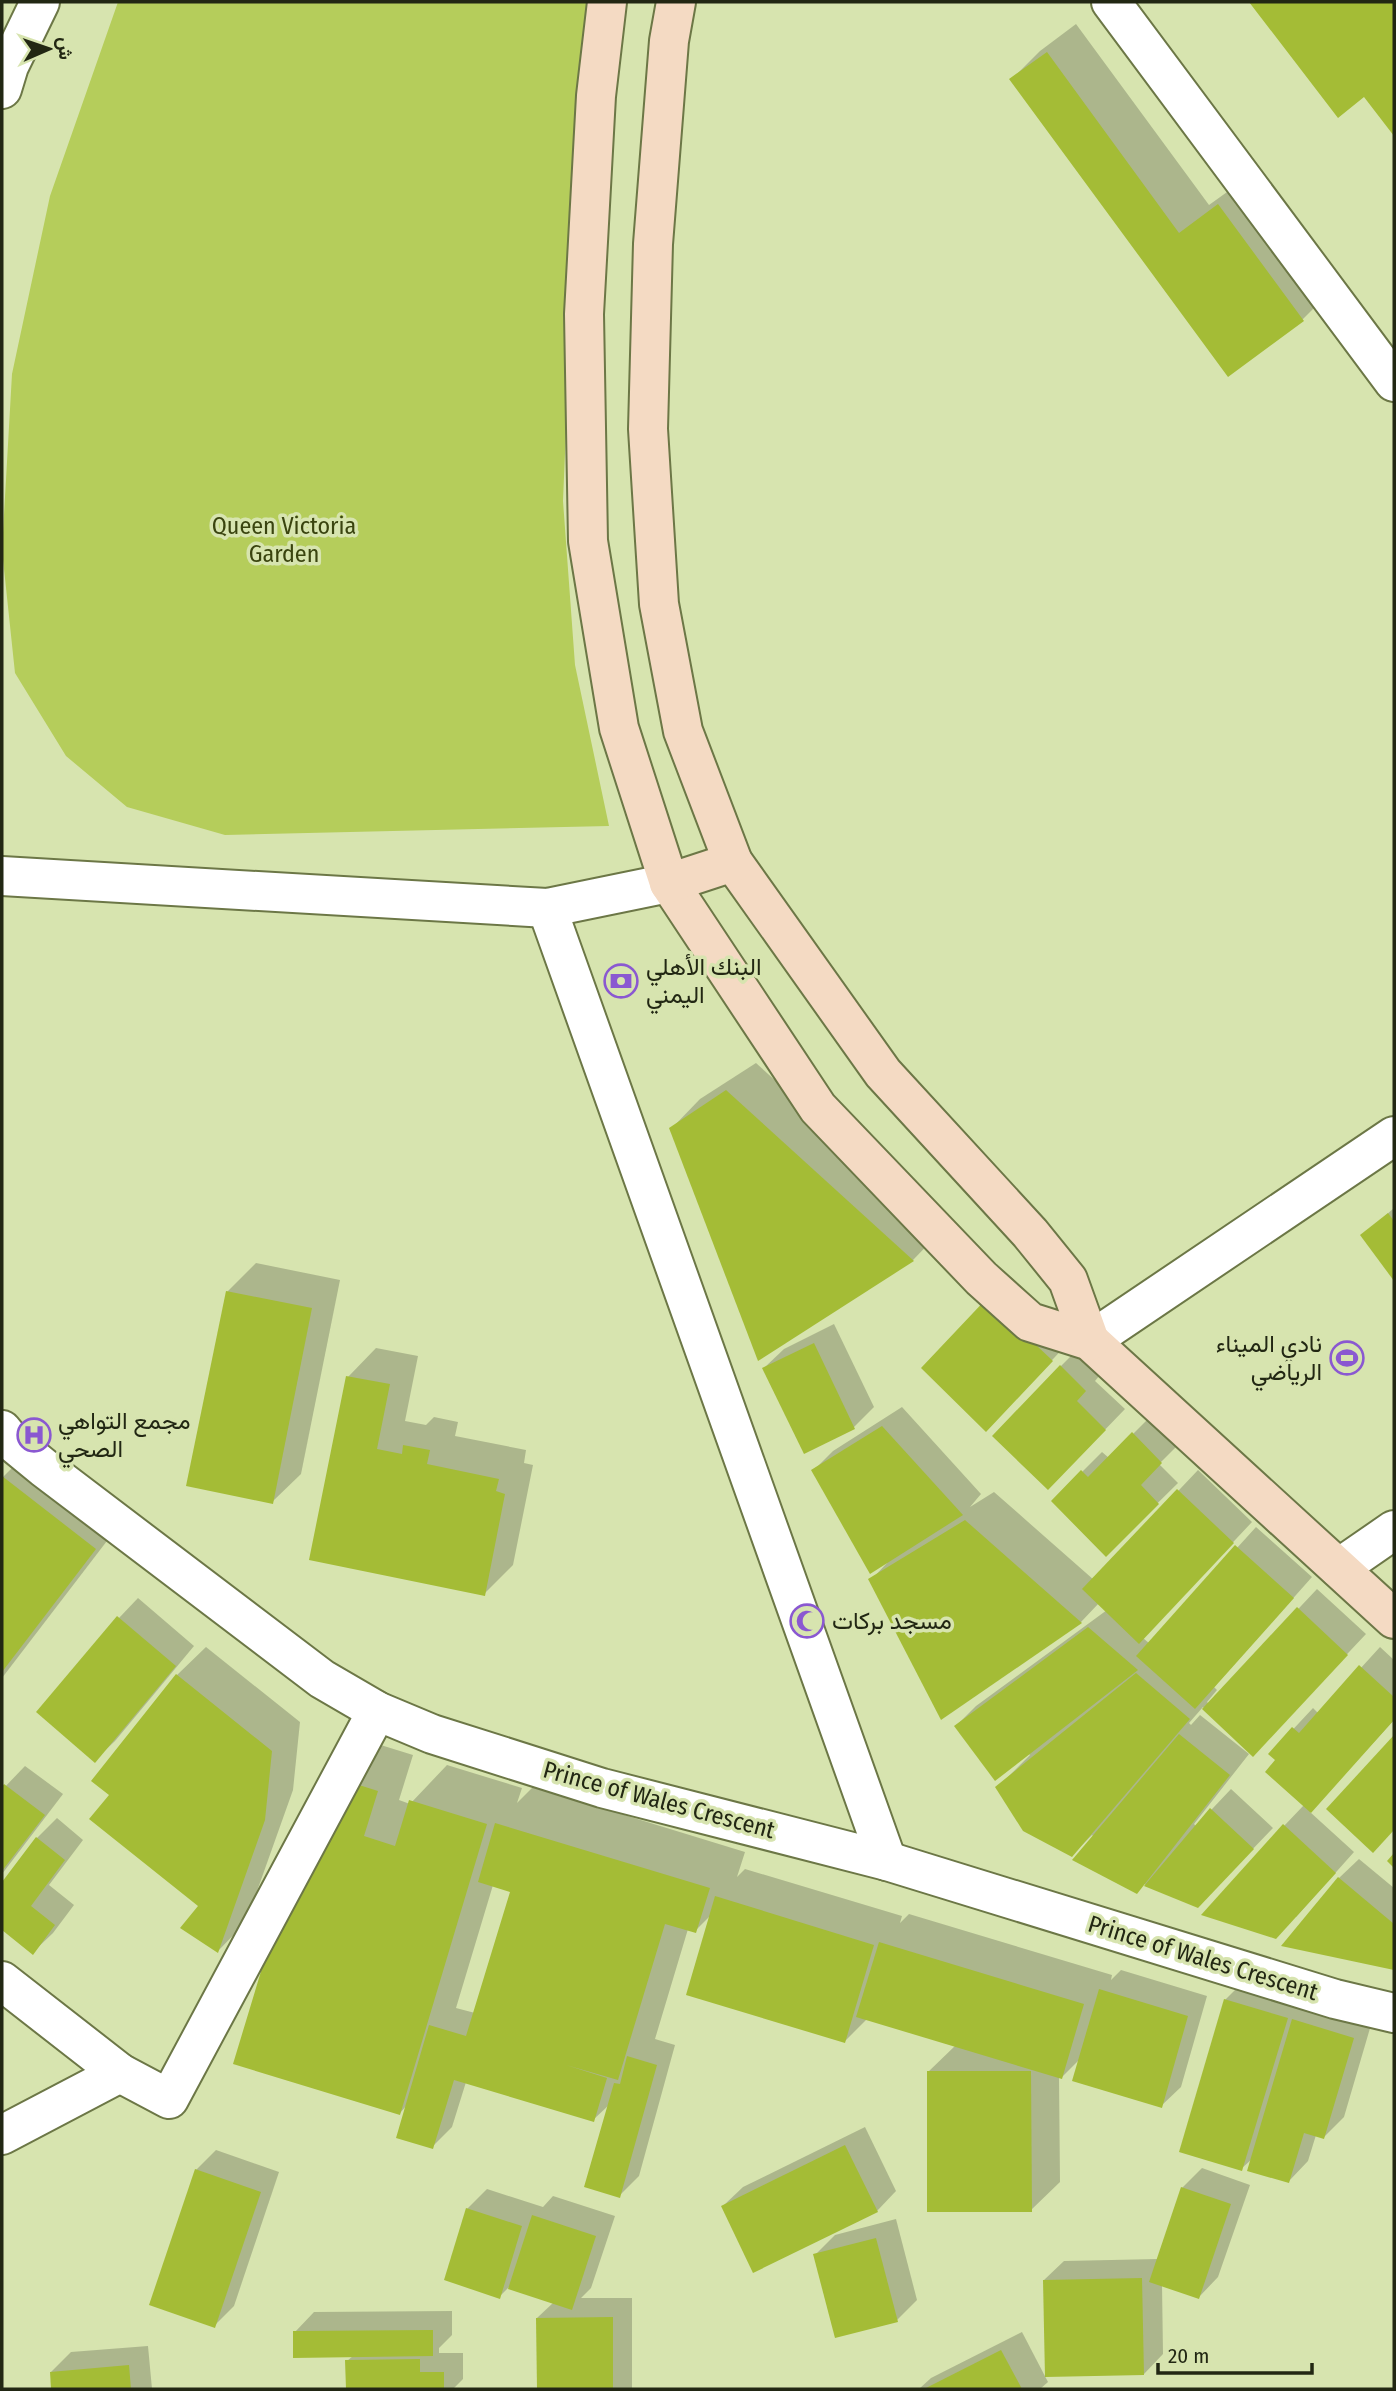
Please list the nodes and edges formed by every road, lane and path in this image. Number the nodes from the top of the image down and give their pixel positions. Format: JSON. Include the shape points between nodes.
{"nodes":[{"id":1,"x":40,"y":2,"type":"edge"},
{"id":2,"x":607,"y":2,"type":"edge"},
{"id":3,"x":676,"y":2,"type":"edge"},
{"id":4,"x":1111,"y":2,"type":"edge"},
{"id":5,"x":4,"y":73,"type":"edge"},
{"id":6,"x":1394,"y":382,"type":"edge"},
{"id":7,"x":733,"y":862,"type":"junction"},
{"id":8,"x":2,"y":876,"type":"edge"},
{"id":9,"x":669,"y":883,"type":"junction"},
{"id":10,"x":547,"y":908,"type":"junction"},
{"id":11,"x":1394,"y":1136,"type":"edge"},
{"id":12,"x":1090,"y":1341,"type":"junction"},
{"id":13,"x":2,"y":1430,"type":"edge"},
{"id":14,"x":1394,"y":1530,"type":"edge"},
{"id":15,"x":1339,"y":1568,"type":"junction"},
{"id":16,"x":1394,"y":1619,"type":"edge"},
{"id":17,"x":377,"y":1711,"type":"junction"},
{"id":18,"x":887,"y":1861,"type":"junction"},
{"id":19,"x":2,"y":1981,"type":"edge"},
{"id":20,"x":1394,"y":2013,"type":"edge"},
{"id":21,"x":120,"y":2073,"type":"junction"},
{"id":22,"x":2,"y":2134,"type":"edge"}],
"edges":[{"from":1,"to":5,"type":"street"},
{"from":2,"to":9,"type":"main road","via":[[596,96],[584,314],[588,541],[619,728]]},
{"from":3,"to":7,"type":"main road","via":[[653,244],[649,429],[659,604],[683,732]]},
{"from":4,"to":6,"type":"street"},
{"from":7,"to":9,"type":"main road"},
{"from":7,"to":12,"type":"main road","via":[[883,1073],[1068,1280]]},
{"from":8,"to":10,"type":"street"},
{"from":9,"to":10,"type":"street"},
{"from":9,"to":12,"type":"main road","via":[[818,1108],[981,1278],[1030,1322]]},
{"from":10,"to":18,"type":"street"},
{"from":11,"to":12,"type":"street"},
{"from":12,"to":15,"type":"main road"},
{"from":13,"to":17,"type":"street","name":"Prince of Wales Crescent","via":[[55,1476],[322,1679]]},
{"from":14,"to":15,"type":"street"},
{"from":15,"to":16,"type":"main road"},
{"from":17,"to":18,"type":"street","name":"Prince of Wales Crescent","via":[[432,1734],[602,1788]]},
{"from":17,"to":21,"type":"street","via":[[169,2099]]},
{"from":18,"to":20,"type":"street","name":"Prince of Wales Crescent","via":[[1335,1999]]},
{"from":19,"to":21,"type":"street"},
{"from":21,"to":22,"type":"street"}]}
